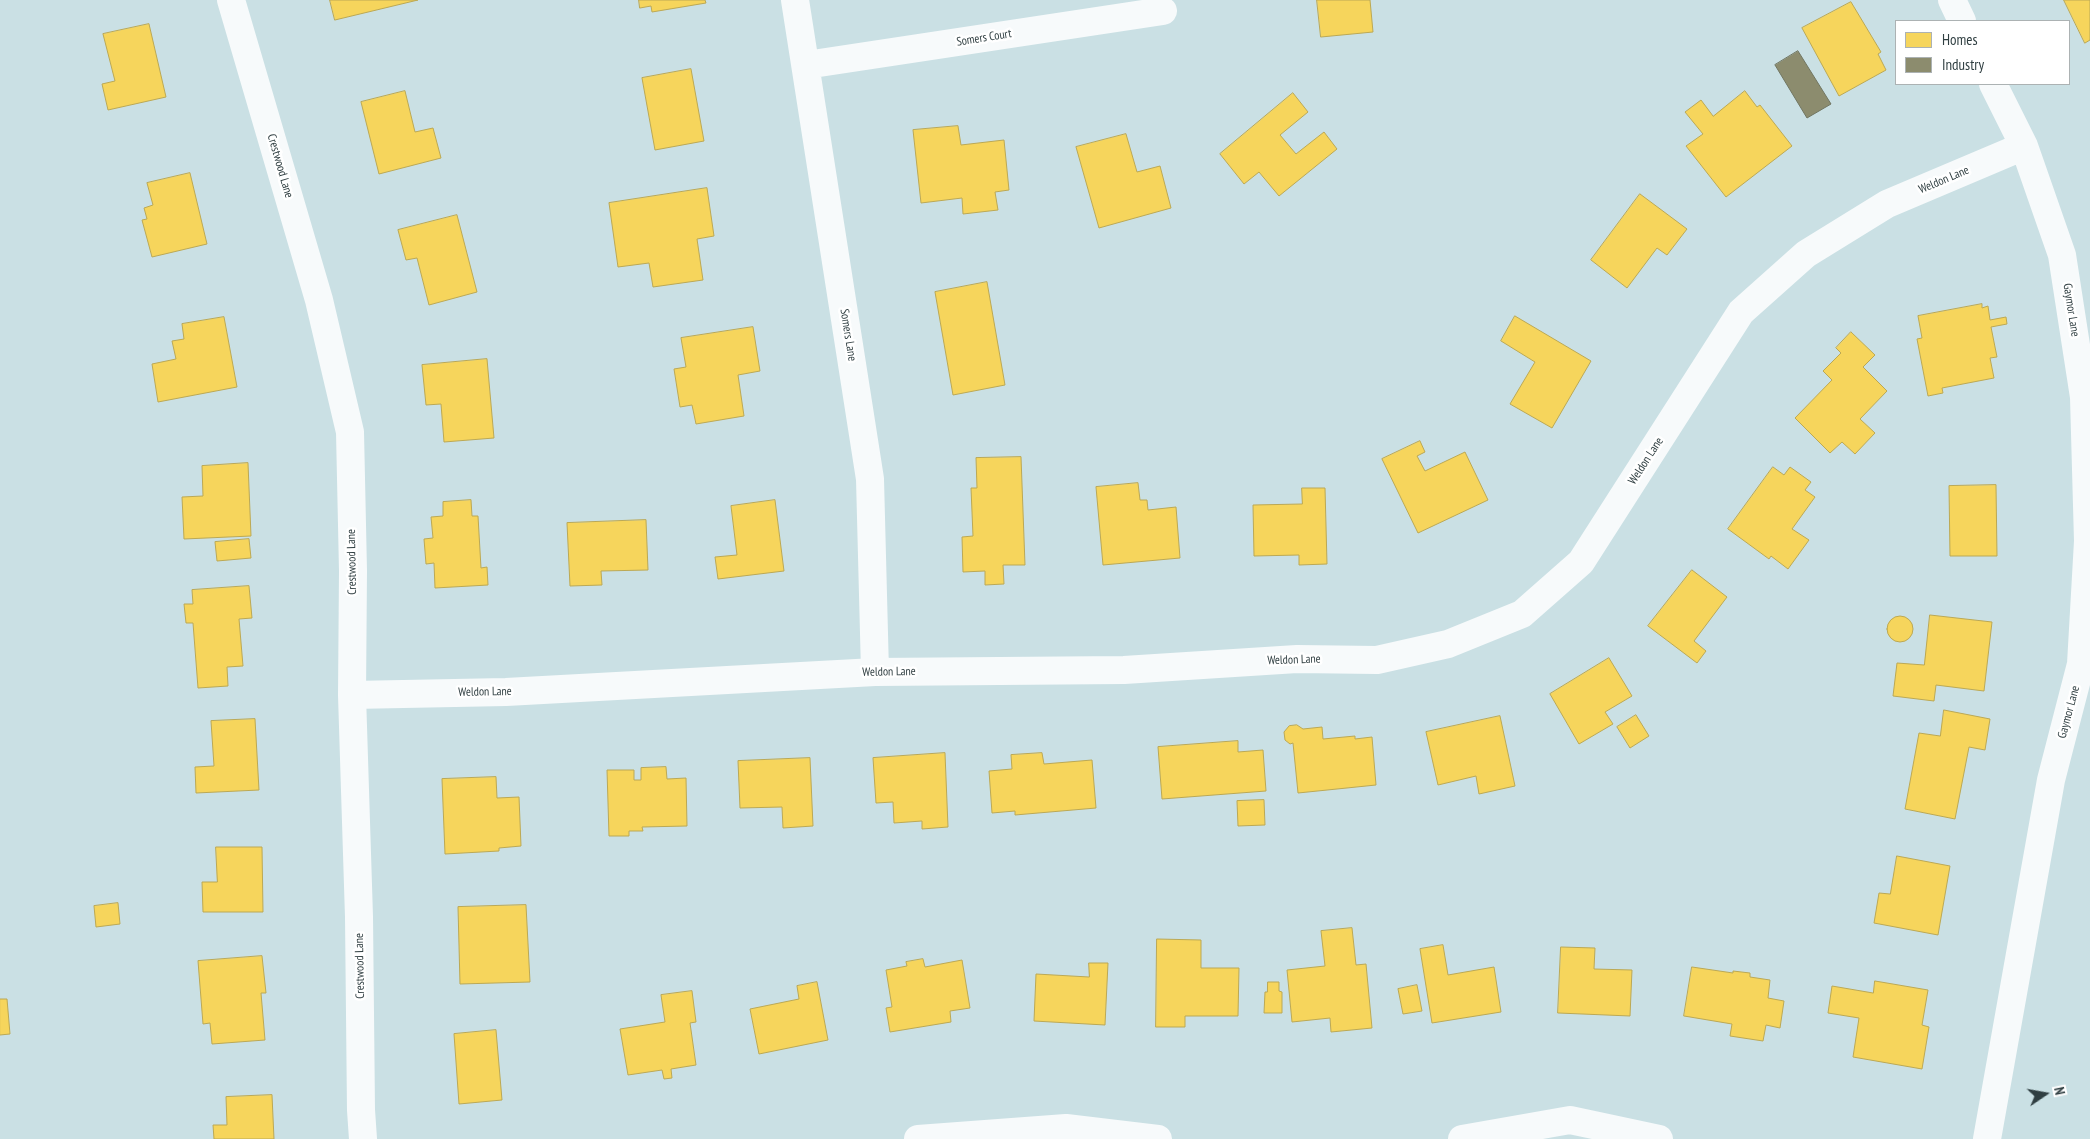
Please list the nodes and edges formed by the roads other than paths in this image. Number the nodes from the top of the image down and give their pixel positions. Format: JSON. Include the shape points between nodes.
{"nodes":[{"id":1,"x":231,"y":0,"type":"edge"},
{"id":2,"x":795,"y":0,"type":"edge"},
{"id":3,"x":1952,"y":0,"type":"edge"},
{"id":4,"x":1163,"y":11,"type":"dead end"},
{"id":5,"x":1962,"y":20,"type":"edge"},
{"id":6,"x":806,"y":65,"type":"junction"},
{"id":7,"x":1994,"y":85,"type":"edge"},
{"id":8,"x":2024,"y":146,"type":"junction"},
{"id":9,"x":2086,"y":665,"type":"edge"},
{"id":10,"x":875,"y":672,"type":"junction"},
{"id":11,"x":352,"y":695,"type":"junction"},
{"id":12,"x":1066,"y":1134,"type":"edge"},
{"id":13,"x":364,"y":1139,"type":"edge"},
{"id":14,"x":918,"y":1139,"type":"edge"},
{"id":15,"x":1158,"y":1139,"type":"edge"},
{"id":16,"x":1462,"y":1139,"type":"edge"},
{"id":17,"x":1660,"y":1139,"type":"edge"},
{"id":18,"x":1987,"y":1139,"type":"edge"}],
"edges":[{"from":1,"to":11,"type":"street","name":"Crestwood Lane","via":[[319,300],[350,432]]},
{"from":2,"to":6,"type":"street","name":"Somers Lane"},
{"from":3,"to":5,"type":"street"},
{"from":4,"to":6,"type":"street","name":"Somers Court"},
{"from":6,"to":10,"type":"street","name":"Somers Lane","via":[[870,479]]},
{"from":7,"to":8,"type":"street","name":"Gaymor Lane"},
{"from":8,"to":9,"type":"street","name":"Gaymor Lane","via":[[2062,255],[2084,397],[2088,541]]},
{"from":8,"to":10,"type":"street","name":"Weldon Lane","via":[[1887,204],[1806,254],[1741,312],[1581,562],[1522,614],[1448,644],[1377,660],[1298,659],[1124,670]]},
{"from":9,"to":18,"type":"street","name":"Gaymor Lane","via":[[2051,780]]},
{"from":10,"to":11,"type":"street","name":"Weldon Lane","via":[[506,692]]},
{"from":11,"to":13,"type":"street","name":"Crestwood Lane"},
{"from":12,"to":14,"type":"street"},
{"from":12,"to":15,"type":"street"},
{"from":16,"to":17,"type":"street","via":[[1570,1120]]}]}
